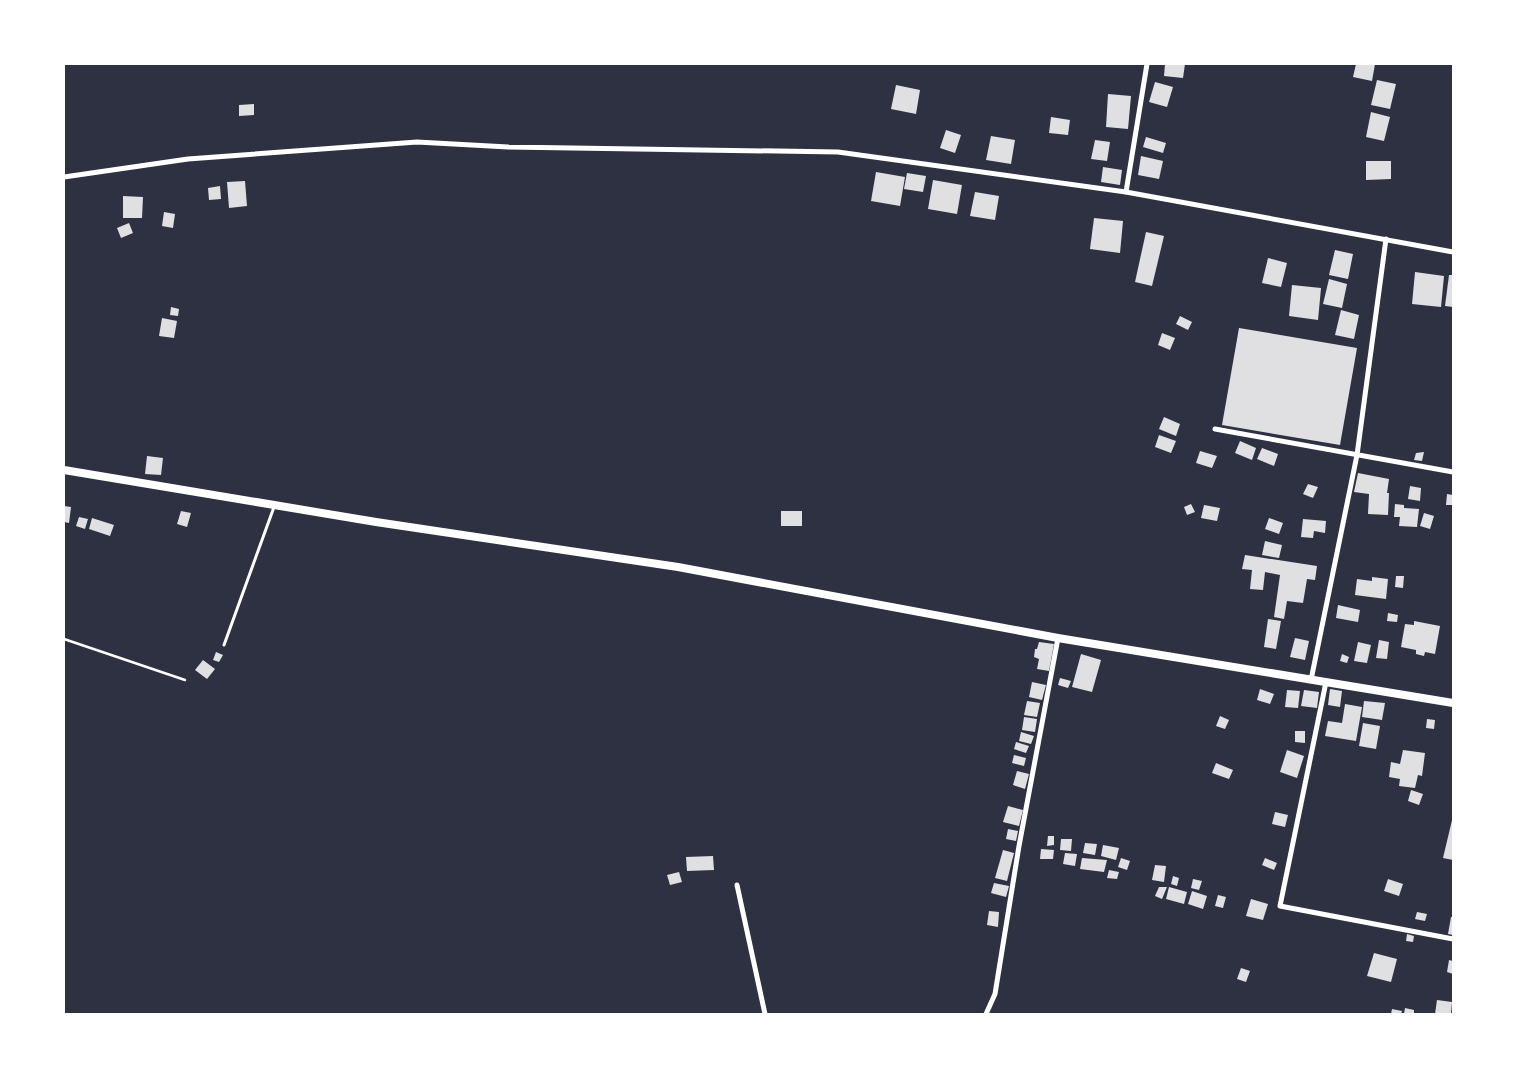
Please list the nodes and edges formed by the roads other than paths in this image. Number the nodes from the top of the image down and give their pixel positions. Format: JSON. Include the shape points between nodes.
{"nodes":[{"id":1,"x":1147,"y":64,"type":"edge"},
{"id":2,"x":64,"y":177,"type":"edge"},
{"id":3,"x":1126,"y":192,"type":"junction"},
{"id":4,"x":1386,"y":239,"type":"junction"},
{"id":5,"x":1453,"y":252,"type":"edge"},
{"id":6,"x":1215,"y":428,"type":"dead end"},
{"id":7,"x":1357,"y":455,"type":"junction"},
{"id":8,"x":64,"y":470,"type":"edge"},
{"id":9,"x":1453,"y":472,"type":"edge"},
{"id":10,"x":274,"y":506,"type":"junction"},
{"id":11,"x":1058,"y":638,"type":"junction"},
{"id":12,"x":224,"y":645,"type":"dead end"},
{"id":13,"x":1311,"y":680,"type":"junction"},
{"id":14,"x":1326,"y":682,"type":"junction"},
{"id":15,"x":1453,"y":703,"type":"edge"},
{"id":16,"x":737,"y":885,"type":"dead end"},
{"id":17,"x":1453,"y":939,"type":"edge"},
{"id":18,"x":765,"y":1014,"type":"edge"},
{"id":19,"x":986,"y":1014,"type":"edge"}],
"edges":[{"from":1,"to":3,"type":"street"},
{"from":2,"to":3,"type":"street","via":[[216,157],[418,142],[508,147],[838,152]]},
{"from":3,"to":4,"type":"street"},
{"from":4,"to":5,"type":"street"},
{"from":4,"to":7,"type":"street"},
{"from":6,"to":7,"type":"street"},
{"from":7,"to":9,"type":"street"},
{"from":7,"to":13,"type":"street"},
{"from":8,"to":10,"type":"street"},
{"from":10,"to":11,"type":"street","via":[[678,567]]},
{"from":10,"to":12,"type":"lane"},
{"from":11,"to":13,"type":"street"},
{"from":11,"to":19,"type":"street","via":[[995,994]]},
{"from":13,"to":14,"type":"street"},
{"from":14,"to":15,"type":"street"},
{"from":14,"to":17,"type":"street","via":[[1280,906]]},
{"from":16,"to":18,"type":"street"}]}
